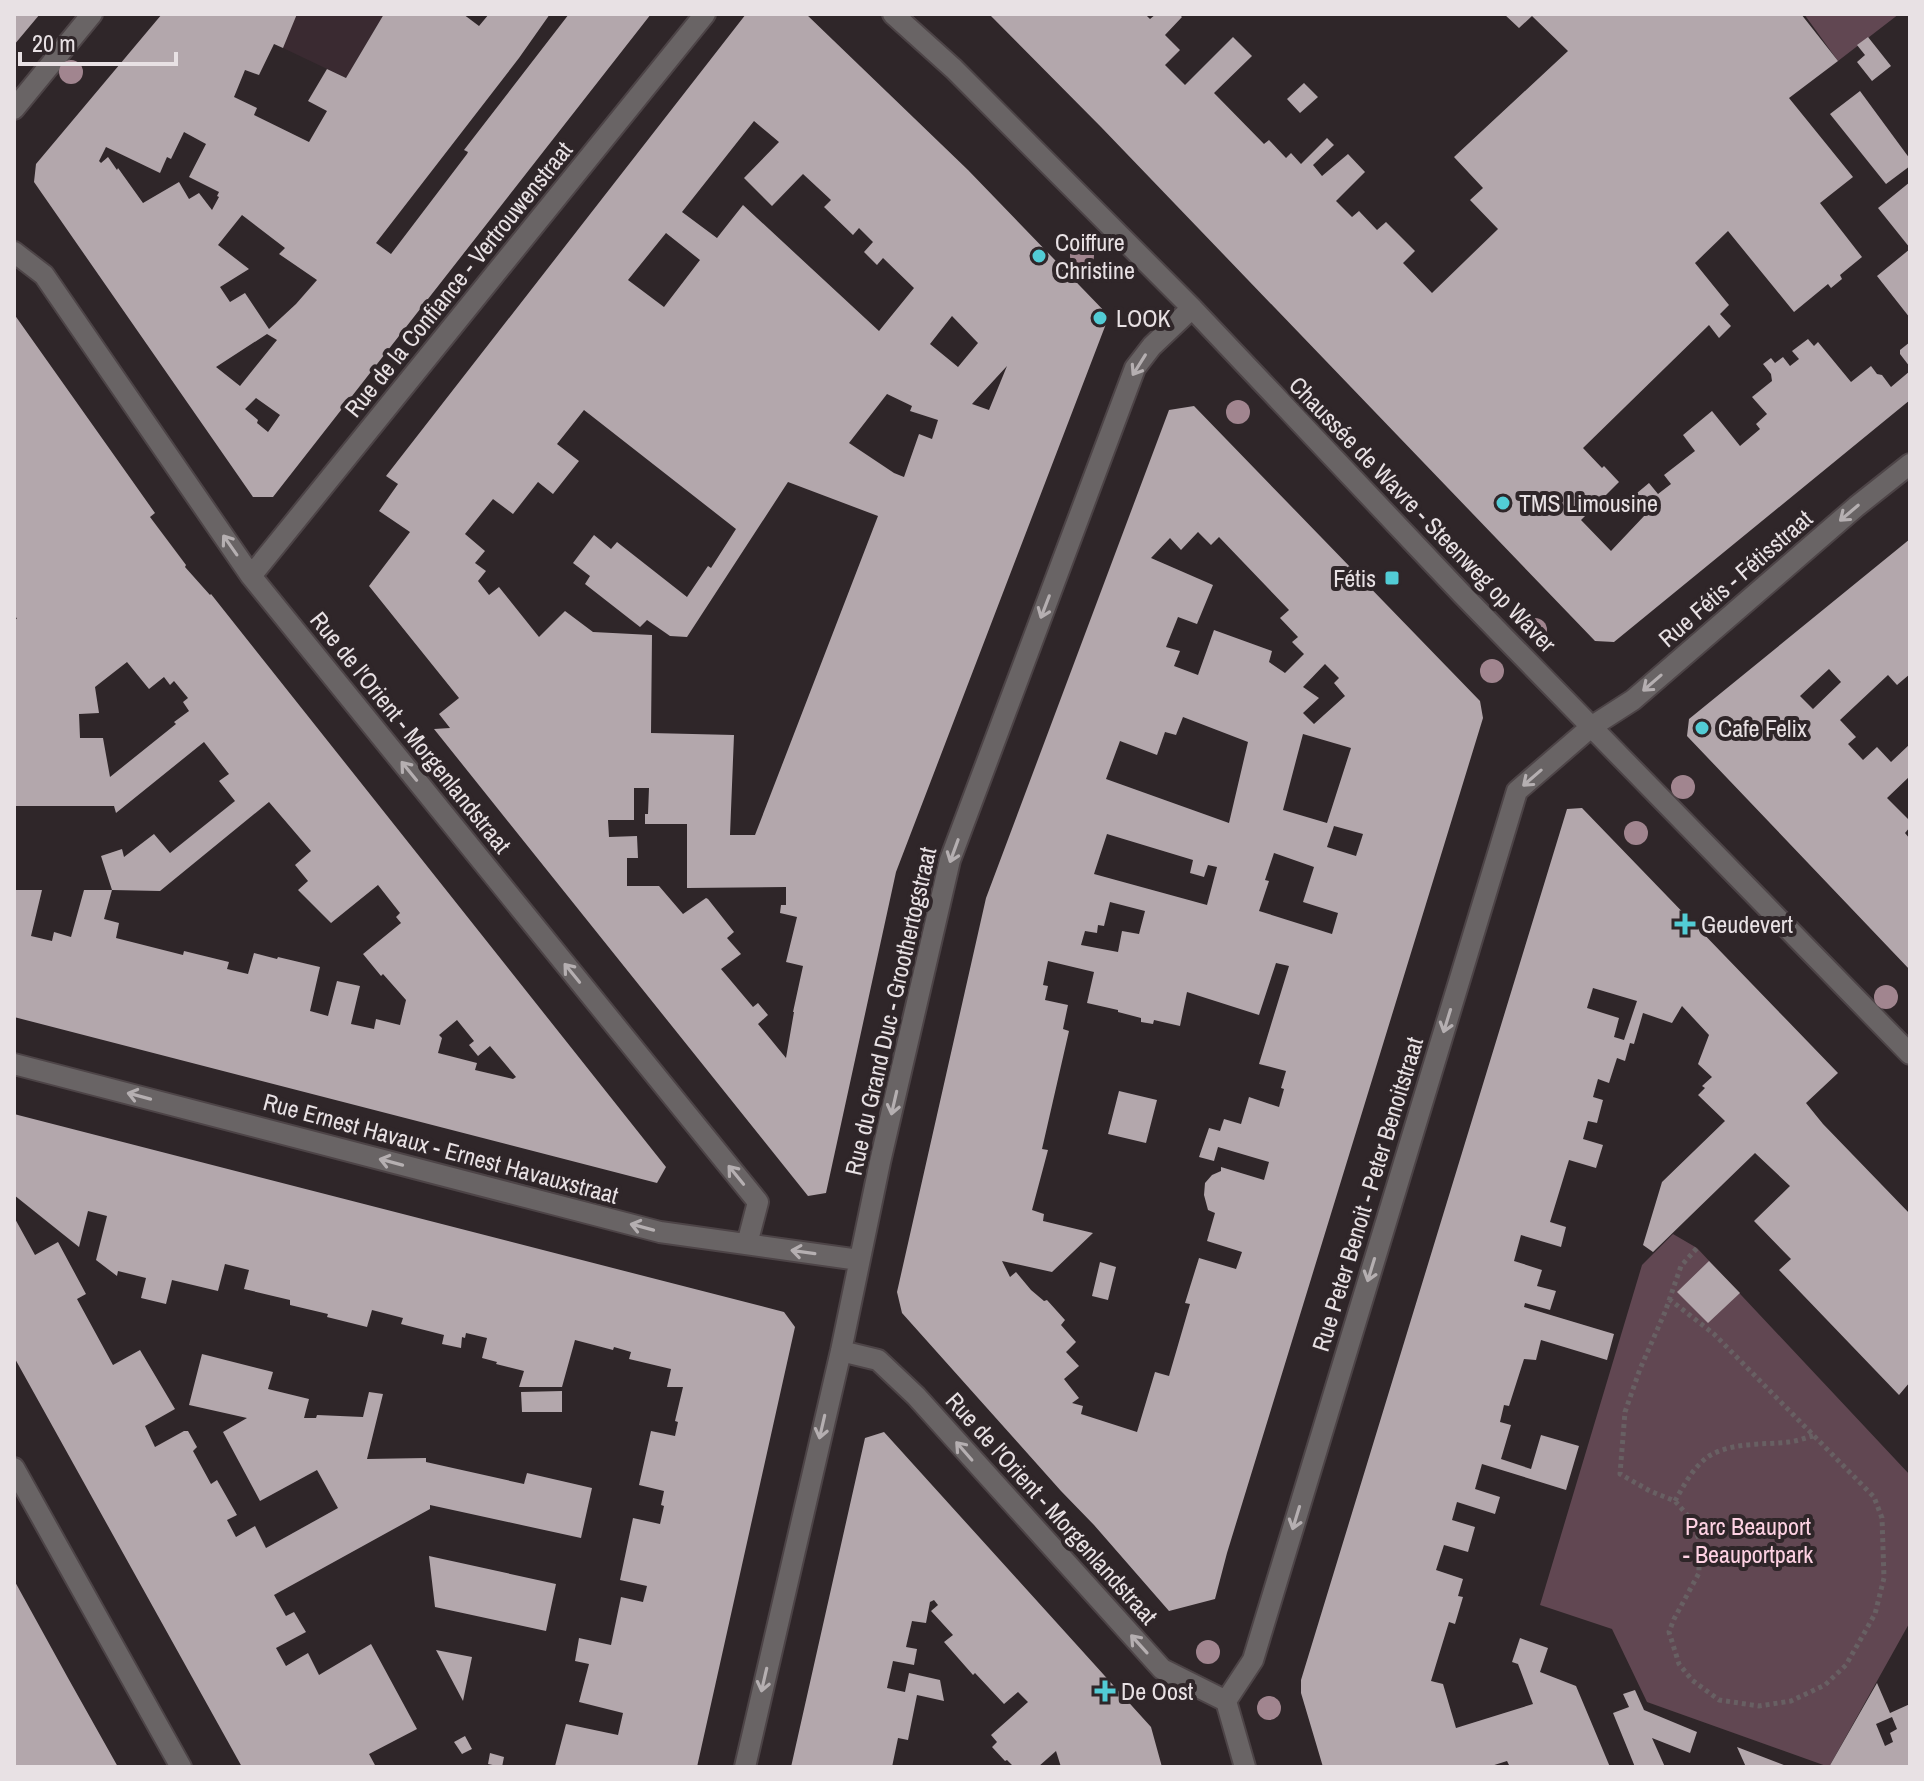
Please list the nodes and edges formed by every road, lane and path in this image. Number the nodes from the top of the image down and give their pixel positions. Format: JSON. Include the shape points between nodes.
{"nodes":[{"id":1,"x":92,"y":14,"type":"edge"},
{"id":2,"x":705,"y":14,"type":"edge"},
{"id":3,"x":893,"y":14,"type":"edge"},
{"id":4,"x":14,"y":109,"type":"edge"},
{"id":5,"x":14,"y":252,"type":"edge"},
{"id":6,"x":1192,"y":308,"type":"junction"},
{"id":7,"x":1910,"y":464,"type":"edge"},
{"id":8,"x":251,"y":576,"type":"junction"},
{"id":9,"x":1591,"y":727,"type":"junction"},
{"id":10,"x":1910,"y":1054,"type":"edge"},
{"id":11,"x":14,"y":1064,"type":"edge"},
{"id":12,"x":747,"y":1244,"type":"junction"},
{"id":13,"x":1697,"y":1248,"type":"dead end"},
{"id":14,"x":859,"y":1260,"type":"junction"},
{"id":15,"x":1669,"y":1299,"type":"junction"},
{"id":16,"x":841,"y":1351,"type":"junction"},
{"id":17,"x":1813,"y":1436,"type":"junction"},
{"id":18,"x":14,"y":1468,"type":"edge"},
{"id":19,"x":1675,"y":1501,"type":"junction"},
{"id":20,"x":1226,"y":1701,"type":"junction"},
{"id":21,"x":181,"y":1767,"type":"edge"},
{"id":22,"x":745,"y":1767,"type":"edge"},
{"id":23,"x":1245,"y":1767,"type":"edge"}],
"edges":[{"from":1,"to":4,"type":"street"},
{"from":2,"to":8,"type":"street","name":"Rue de la Confiance - Vertrouwenstraat"},
{"from":3,"to":6,"type":"street","name":"Chaussée de Wavre - Steenweg op Waver"},
{"from":8,"to":5,"type":"street","name":"Rue de l'Orient - Morgenlandstraat","one_way":true,"via":[[44,275]]},
{"from":6,"to":9,"type":"street","name":"Chaussée de Wavre - Steenweg op Waver"},
{"from":6,"to":14,"type":"street","name":"Rue du Grand Duc - Groothertogstraat","one_way":true,"via":[[1135,368],[950,860]]},
{"from":7,"to":9,"type":"street","name":"Rue Fétis - Fétisstraat","one_way":true,"via":[[1633,700]]},
{"from":12,"to":8,"type":"street","name":"Rue de l'Orient - Morgenlandstraat","one_way":true,"via":[[758,1202]]},
{"from":9,"to":10,"type":"street","name":"Chaussée de Wavre - Steenweg op Waver"},
{"from":9,"to":20,"type":"street","name":"Rue Peter Benoit - Peter Benoitstraat","one_way":true,"via":[[1517,791],[1253,1660]]},
{"from":12,"to":11,"type":"street","name":"Rue Ernest Havaux - Ernest Havauxstraat","one_way":true,"via":[[660,1232]]},
{"from":14,"to":12,"type":"street","name":"Rue Ernest Havaux - Ernest Havauxstraat","one_way":true},
{"from":13,"to":15,"type":"path","via":[[1681,1266]]},
{"from":14,"to":16,"type":"street","name":"Rue du Grand Duc - Groothertogstraat"},
{"from":15,"to":17,"type":"path","via":[[1714,1334]]},
{"from":15,"to":19,"type":"path","via":[[1625,1412],[1620,1474]]},
{"from":20,"to":16,"type":"street","name":"Rue de l'Orient - Morgenlandstraat","one_way":true,"via":[[1162,1669],[916,1396],[878,1360]]},
{"from":16,"to":22,"type":"street","name":"Rue du Grand Duc - Groothertogstraat","one_way":true},
{"from":17,"to":19,"type":"path","via":[[1708,1457]]},
{"from":17,"to":19,"type":"path","via":[[1874,1497],[1882,1518],[1884,1578],[1875,1614],[1846,1665],[1825,1685],[1791,1701],[1759,1706],[1719,1700],[1692,1680],[1679,1664],[1669,1632],[1699,1573],[1699,1539]]},
{"from":18,"to":21,"type":"street"},
{"from":20,"to":23,"type":"street"}]}
